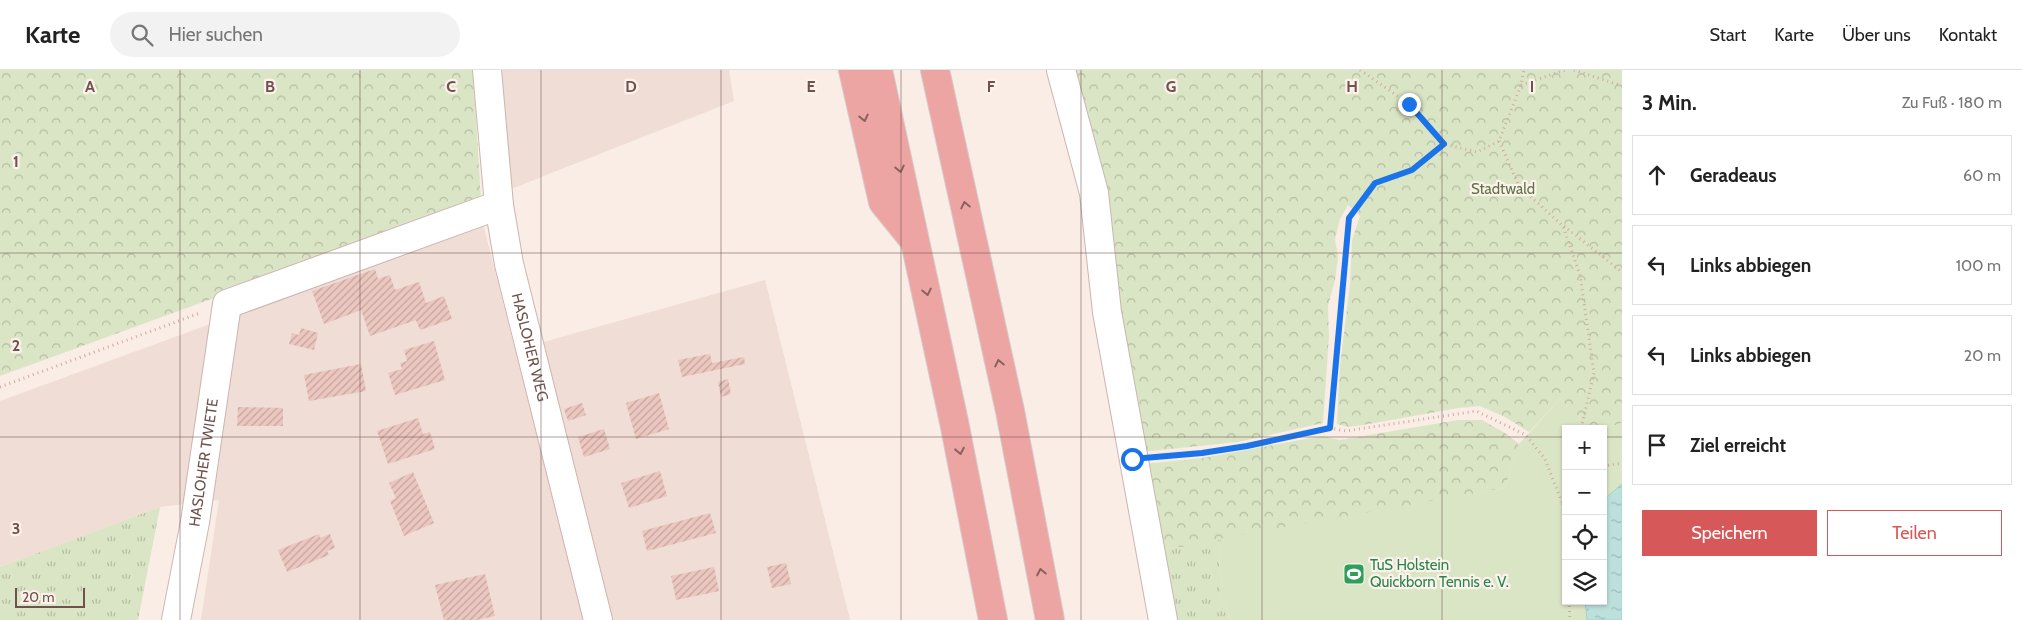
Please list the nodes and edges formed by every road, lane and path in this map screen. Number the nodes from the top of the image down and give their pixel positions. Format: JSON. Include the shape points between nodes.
{"nodes":[{"id":1,"x":487,"y":70,"type":"edge"},
{"id":2,"x":853,"y":70,"type":"edge"},
{"id":3,"x":878,"y":70,"type":"edge"},
{"id":4,"x":935,"y":70,"type":"edge"},
{"id":5,"x":1061,"y":70,"type":"edge"},
{"id":6,"x":1360,"y":70,"type":"edge"},
{"id":7,"x":1524,"y":70,"type":"edge"},
{"id":8,"x":1565,"y":70,"type":"edge"},
{"id":9,"x":1574,"y":70,"type":"edge"},
{"id":10,"x":1521,"y":85,"type":"junction"},
{"id":11,"x":1622,"y":86,"type":"edge"},
{"id":12,"x":1499,"y":141,"type":"junction"},
{"id":13,"x":1444,"y":144,"type":"junction"},
{"id":14,"x":499,"y":205,"type":"junction"},
{"id":15,"x":1563,"y":226,"type":"junction"},
{"id":16,"x":917,"y":244,"type":"junction"},
{"id":17,"x":1622,"y":272,"type":"edge"},
{"id":18,"x":227,"y":304,"type":"junction"},
{"id":19,"x":0,"y":387,"type":"edge"},
{"id":20,"x":1582,"y":425,"type":"edge"},
{"id":21,"x":1330,"y":428,"type":"junction"},
{"id":22,"x":1132,"y":459,"type":"junction"},
{"id":23,"x":1622,"y":463,"type":"edge"},
{"id":24,"x":1607,"y":465,"type":"edge"},
{"id":25,"x":1562,"y":502,"type":"edge"},
{"id":26,"x":1569,"y":605,"type":"edge"},
{"id":27,"x":176,"y":620,"type":"edge"},
{"id":28,"x":598,"y":620,"type":"edge"},
{"id":29,"x":993,"y":620,"type":"edge"},
{"id":30,"x":1050,"y":620,"type":"edge"},
{"id":31,"x":1162,"y":620,"type":"edge"},
{"id":32,"x":1570,"y":620,"type":"edge"}],
"edges":[{"from":1,"to":14,"type":"street","name":"HASLOHER WEG"},
{"from":2,"to":16,"type":"highway","one_way":true,"via":[[883,202]]},
{"from":3,"to":16,"type":"highway","one_way":true},
{"from":30,"to":4,"type":"highway","one_way":true,"via":[[1010,411]]},
{"from":5,"to":22,"type":"street","via":[[1094,194],[1106,312]]},
{"from":6,"to":13,"type":"path","via":[[1409,104]]},
{"from":7,"to":10,"type":"path"},
{"from":8,"to":10,"type":"path"},
{"from":9,"to":11,"type":"path"},
{"from":10,"to":12,"type":"path"},
{"from":12,"to":13,"type":"path","via":[[1477,152]]},
{"from":12,"to":15,"type":"path","via":[[1520,186]]},
{"from":13,"to":21,"type":"path","via":[[1412,170],[1375,183],[1349,218]]},
{"from":14,"to":18,"type":"street"},
{"from":14,"to":28,"type":"street","name":"HASLOHER WEG","via":[[509,264]]},
{"from":15,"to":17,"type":"path"},
{"from":15,"to":20,"type":"path","via":[[1580,275],[1594,373]]},
{"from":16,"to":29,"type":"highway","one_way":true},
{"from":18,"to":19,"type":"path"},
{"from":18,"to":27,"type":"street","name":"HASLOHER TWIETE"},
{"from":21,"to":22,"type":"path","via":[[1220,450]]},
{"from":21,"to":25,"type":"path","via":[[1346,431],[1476,411],[1526,435],[1545,459]]},
{"from":22,"to":31,"type":"street"},
{"from":23,"to":24,"type":"path"},
{"from":26,"to":32,"type":"path"}]}
